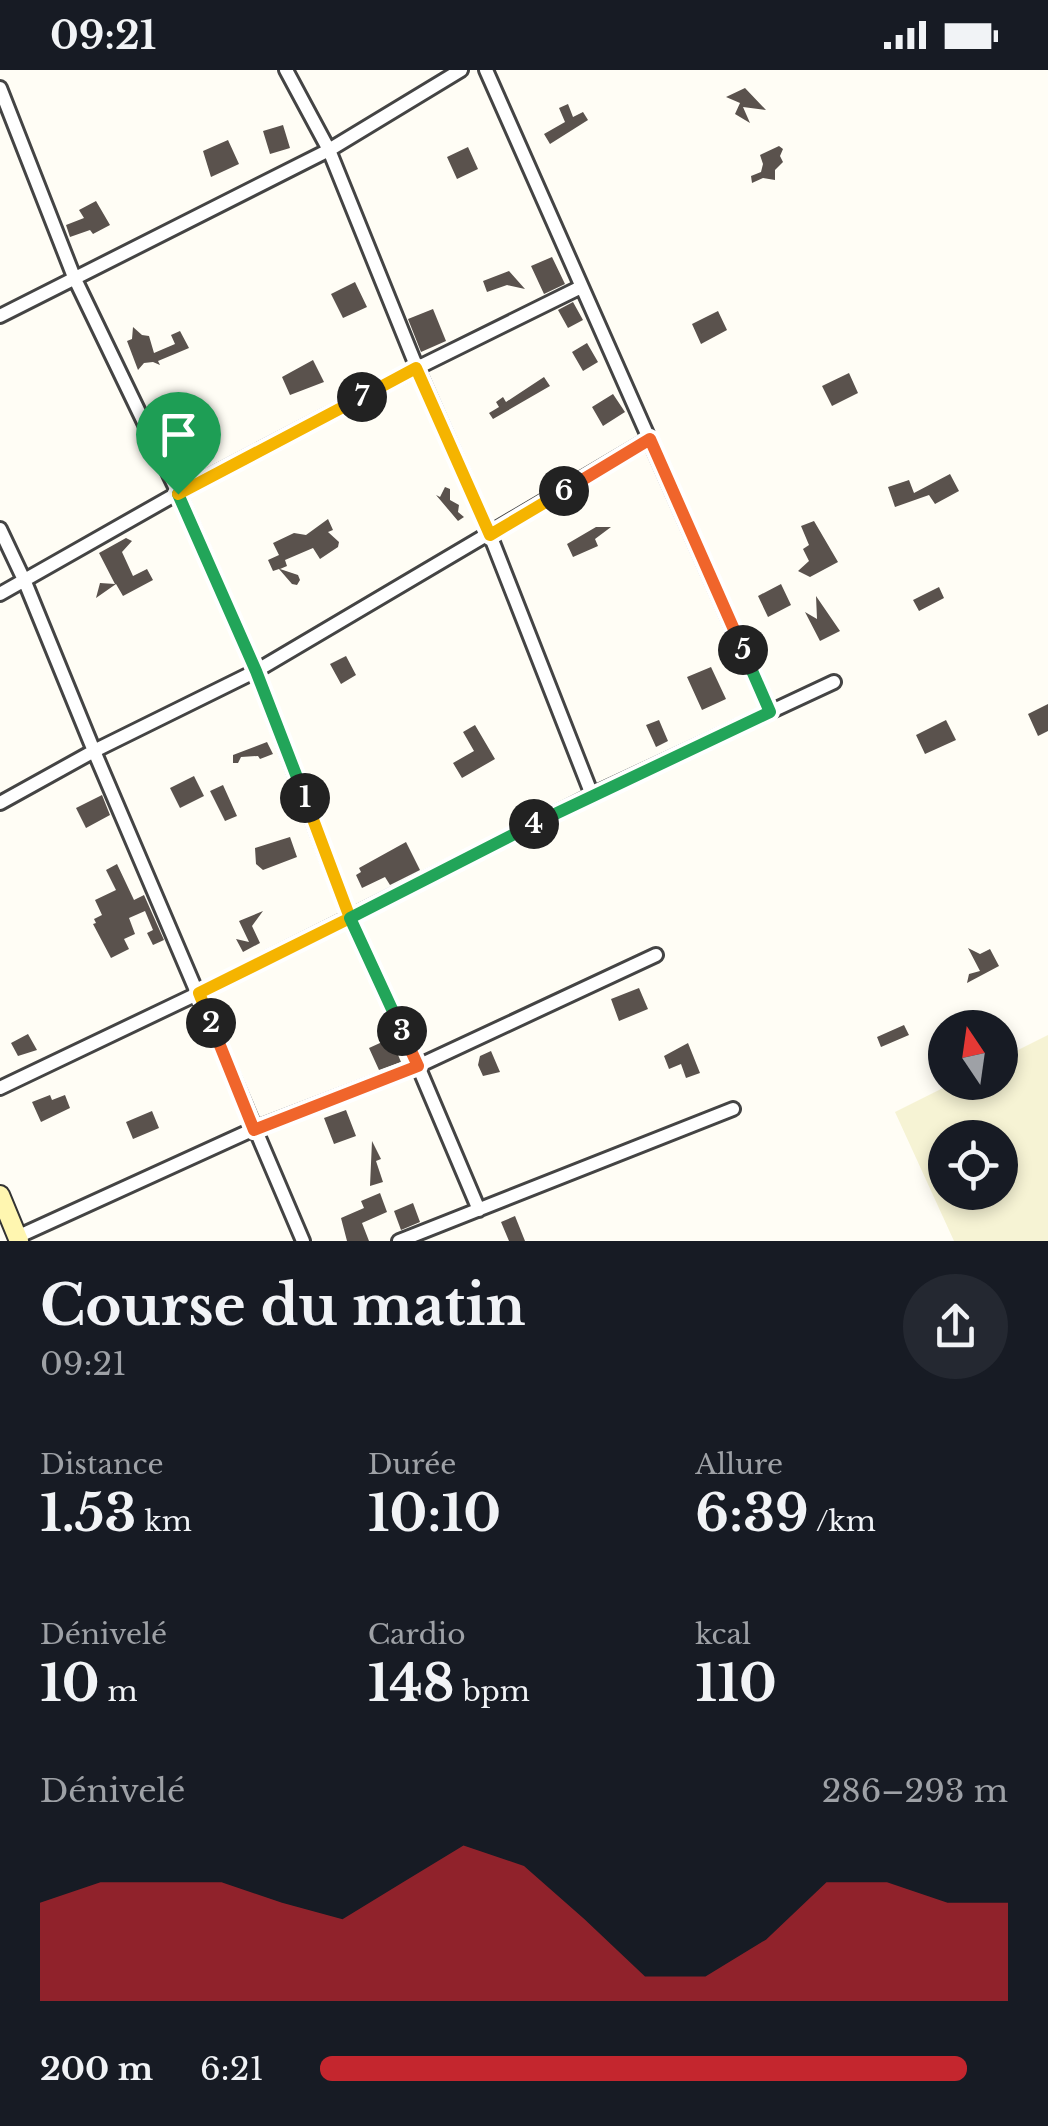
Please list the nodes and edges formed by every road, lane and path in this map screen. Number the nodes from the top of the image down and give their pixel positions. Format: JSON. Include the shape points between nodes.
{"nodes":[{"id":1,"x":286,"y":70,"type":"edge"},
{"id":2,"x":460,"y":70,"type":"edge"},
{"id":3,"x":486,"y":70,"type":"edge"},
{"id":4,"x":0,"y":88,"type":"edge"},
{"id":5,"x":329,"y":150,"type":"junction"},
{"id":6,"x":74,"y":277,"type":"junction"},
{"id":7,"x":581,"y":287,"type":"junction"},
{"id":8,"x":0,"y":316,"type":"edge"},
{"id":9,"x":416,"y":368,"type":"junction"},
{"id":10,"x":650,"y":439,"type":"junction"},
{"id":11,"x":178,"y":494,"type":"junction"},
{"id":12,"x":0,"y":530,"type":"edge"},
{"id":13,"x":490,"y":535,"type":"junction"},
{"id":14,"x":25,"y":582,"type":"junction"},
{"id":15,"x":0,"y":594,"type":"edge"},
{"id":16,"x":256,"y":671,"type":"junction"},
{"id":17,"x":834,"y":682,"type":"dead end"},
{"id":18,"x":770,"y":712,"type":"junction"},
{"id":19,"x":94,"y":751,"type":"junction"},
{"id":20,"x":592,"y":794,"type":"junction"},
{"id":21,"x":0,"y":803,"type":"edge"},
{"id":22,"x":350,"y":918,"type":"junction"},
{"id":23,"x":656,"y":955,"type":"dead end"},
{"id":24,"x":199,"y":993,"type":"junction"},
{"id":25,"x":418,"y":1066,"type":"junction"},
{"id":26,"x":0,"y":1088,"type":"edge"},
{"id":27,"x":733,"y":1109,"type":"dead end"},
{"id":28,"x":254,"y":1130,"type":"junction"},
{"id":29,"x":0,"y":1195,"type":"edge"},
{"id":30,"x":479,"y":1210,"type":"junction"},
{"id":31,"x":18,"y":1239,"type":"edge"},
{"id":32,"x":303,"y":1241,"type":"edge"},
{"id":33,"x":399,"y":1241,"type":"edge"}],
"edges":[{"from":1,"to":5,"type":"street"},
{"from":2,"to":5,"type":"street"},
{"from":3,"to":7,"type":"street"},
{"from":4,"to":6,"type":"street"},
{"from":5,"to":6,"type":"street"},
{"from":5,"to":9,"type":"street"},
{"from":6,"to":8,"type":"street"},
{"from":6,"to":11,"type":"street"},
{"from":7,"to":9,"type":"street"},
{"from":7,"to":10,"type":"street"},
{"from":9,"to":11,"type":"street"},
{"from":9,"to":13,"type":"street"},
{"from":10,"to":13,"type":"street"},
{"from":10,"to":18,"type":"street"},
{"from":11,"to":14,"type":"street"},
{"from":11,"to":16,"type":"street"},
{"from":12,"to":14,"type":"street"},
{"from":13,"to":16,"type":"street"},
{"from":13,"to":20,"type":"street"},
{"from":14,"to":15,"type":"street"},
{"from":14,"to":19,"type":"street"},
{"from":16,"to":19,"type":"street"},
{"from":16,"to":22,"type":"street"},
{"from":17,"to":18,"type":"street"},
{"from":18,"to":20,"type":"street"},
{"from":19,"to":21,"type":"street"},
{"from":19,"to":24,"type":"street"},
{"from":20,"to":22,"type":"street"},
{"from":22,"to":24,"type":"street"},
{"from":22,"to":25,"type":"street"},
{"from":23,"to":25,"type":"street"},
{"from":24,"to":26,"type":"street"},
{"from":24,"to":28,"type":"street"},
{"from":25,"to":28,"type":"street"},
{"from":25,"to":30,"type":"street"},
{"from":27,"to":30,"type":"street"},
{"from":28,"to":31,"type":"street"},
{"from":28,"to":32,"type":"street"},
{"from":29,"to":31,"type":"street"},
{"from":30,"to":33,"type":"street"}]}
